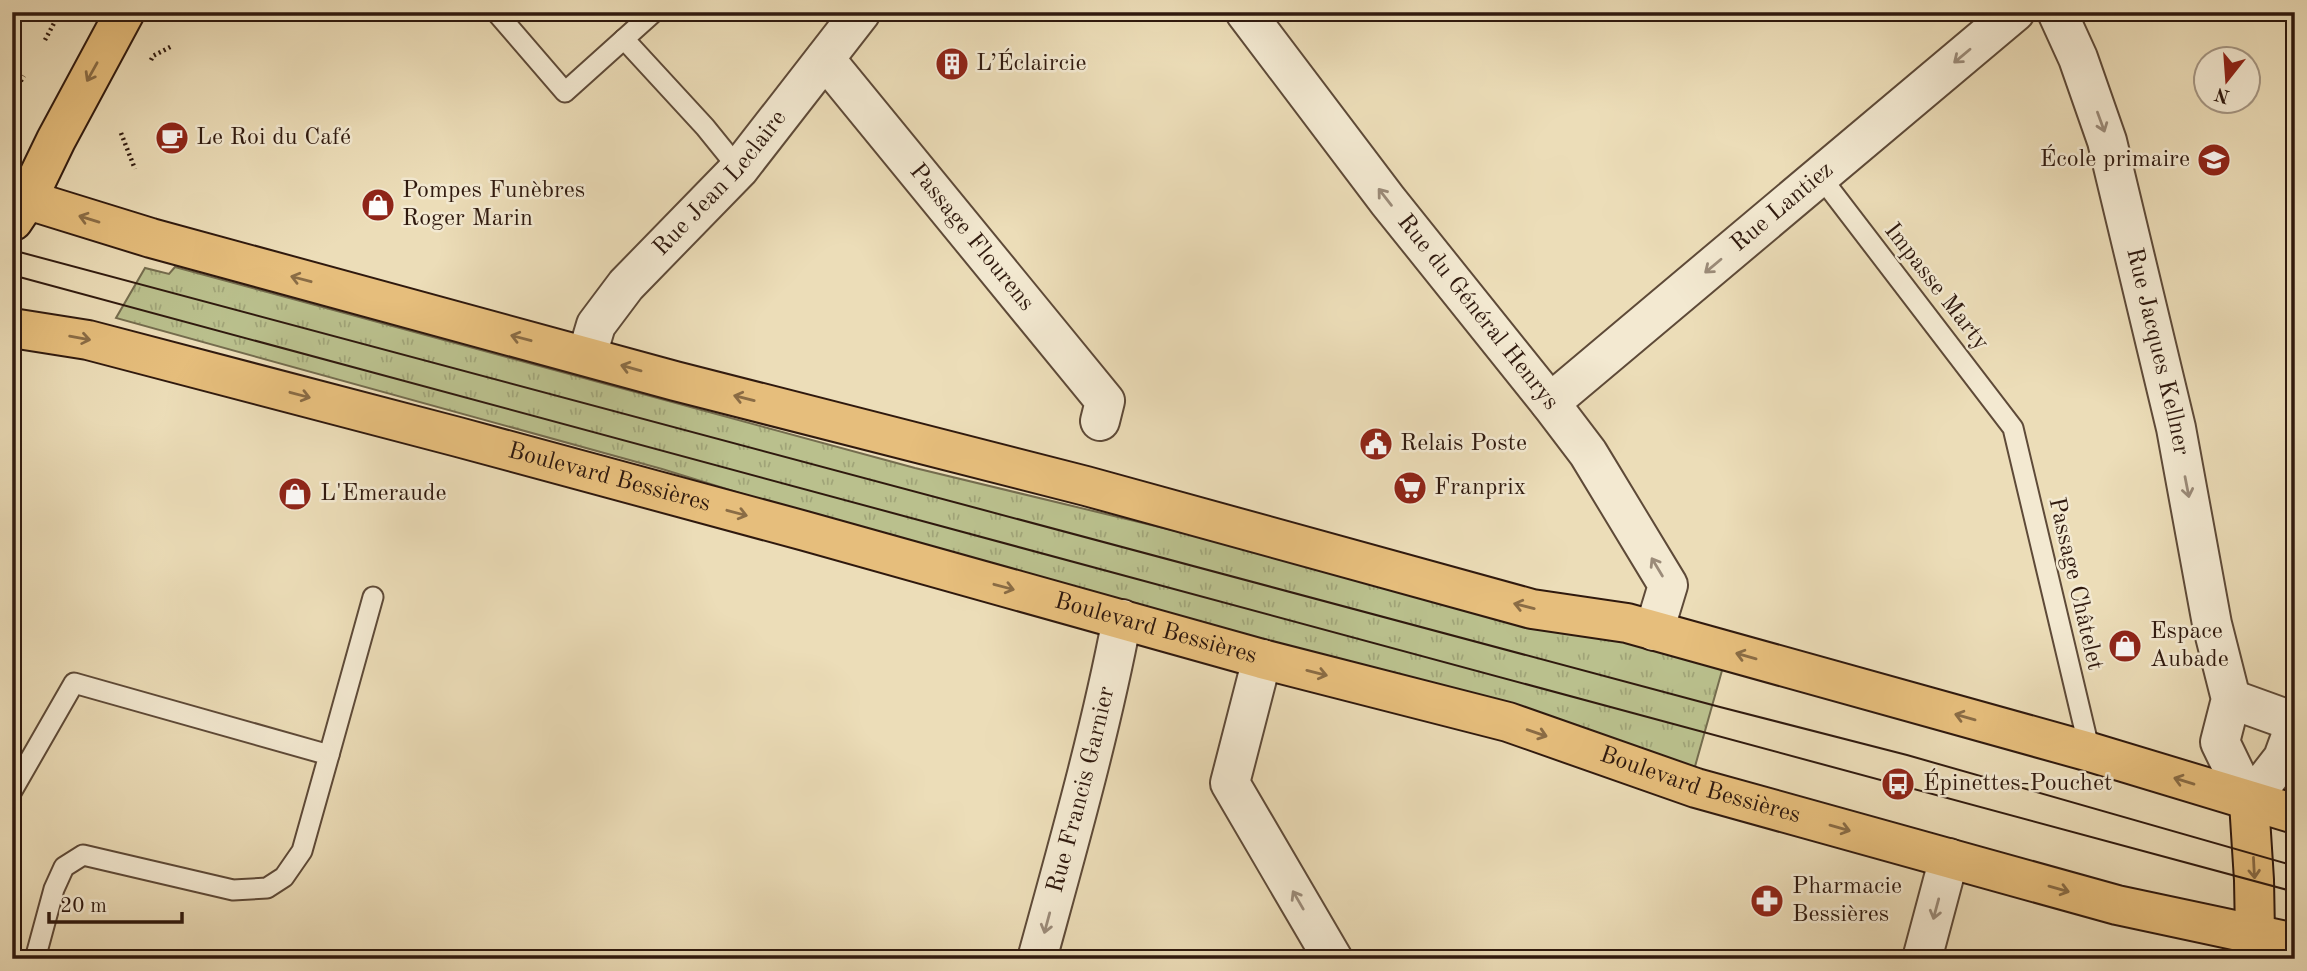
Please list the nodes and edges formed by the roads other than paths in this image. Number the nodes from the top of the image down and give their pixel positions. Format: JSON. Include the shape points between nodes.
{"nodes":[{"id":1,"x":125,"y":12,"type":"edge"},
{"id":2,"x":496,"y":12,"type":"edge"},
{"id":3,"x":654,"y":12,"type":"edge"},
{"id":4,"x":861,"y":12,"type":"edge"},
{"id":5,"x":1245,"y":12,"type":"edge"},
{"id":6,"x":2015,"y":12,"type":"edge"},
{"id":7,"x":2057,"y":12,"type":"edge"},
{"id":8,"x":624,"y":39,"type":"junction"},
{"id":9,"x":825,"y":59,"type":"junction"},
{"id":10,"x":739,"y":169,"type":"junction"},
{"id":11,"x":1820,"y":176,"type":"junction"},
{"id":12,"x":17,"y":206,"type":"edge"},
{"id":13,"x":12,"y":328,"type":"edge"},
{"id":14,"x":587,"y":355,"type":"junction"},
{"id":15,"x":1550,"y":403,"type":"junction"},
{"id":16,"x":1100,"y":421,"type":"dead end"},
{"id":17,"x":2013,"y":428,"type":"joint"},
{"id":18,"x":373,"y":597,"type":"dead end"},
{"id":19,"x":1122,"y":619,"type":"junction"},
{"id":20,"x":1654,"y":631,"type":"junction"},
{"id":21,"x":1262,"y":659,"type":"junction"},
{"id":22,"x":2231,"y":699,"type":"junction"},
{"id":23,"x":2295,"y":724,"type":"edge"},
{"id":24,"x":2090,"y":752,"type":"junction"},
{"id":25,"x":329,"y":755,"type":"junction"},
{"id":26,"x":12,"y":791,"type":"edge"},
{"id":27,"x":2249,"y":802,"type":"junction"},
{"id":28,"x":2295,"y":814,"type":"edge"},
{"id":29,"x":1950,"y":858,"type":"junction"},
{"id":30,"x":2295,"y":943,"type":"edge"},
{"id":31,"x":2254,"y":946,"type":"edge"},
{"id":32,"x":35,"y":959,"type":"edge"},
{"id":33,"x":1037,"y":959,"type":"edge"},
{"id":34,"x":1333,"y":959,"type":"edge"},
{"id":35,"x":1922,"y":959,"type":"edge"}],
"edges":[{"from":1,"to":12,"type":"main road","one_way":true},
{"from":2,"to":8,"type":"lane","via":[[565,92]]},
{"from":3,"to":8,"type":"lane"},
{"from":4,"to":9,"type":"street","name":"Rue Jean Leclaire"},
{"from":15,"to":5,"type":"street","name":"Rue du Général Henrys","one_way":true},
{"from":6,"to":11,"type":"street","name":"Rue Lantiez","one_way":true},
{"from":7,"to":22,"type":"street","name":"Rue Jacques Kellner","one_way":true,"via":[[2107,141],[2176,428]]},
{"from":8,"to":10,"type":"lane"},
{"from":9,"to":10,"type":"street","name":"Rue Jean Leclaire"},
{"from":9,"to":16,"type":"street","name":"Passage Flourens","via":[[1105,401]]},
{"from":10,"to":14,"type":"street","name":"Rue Jean Leclaire","via":[[626,285],[596,325]]},
{"from":11,"to":15,"type":"street","name":"Rue Lantiez","one_way":true},
{"from":11,"to":17,"type":"lane","name":"Impasse Marty"},
{"from":14,"to":12,"type":"main road","one_way":true},
{"from":13,"to":19,"type":"main road","name":"Boulevard Bessières","one_way":true,"via":[[128,350]]},
{"from":20,"to":14,"type":"main road","one_way":true,"via":[[1532,609]]},
{"from":20,"to":15,"type":"street","name":"Rue du Général Henrys","one_way":true,"via":[[1668,585],[1588,453]]},
{"from":17,"to":24,"type":"lane","name":"Passage Châtelet"},
{"from":18,"to":25,"type":"lane"},
{"from":19,"to":21,"type":"main road","name":"Boulevard Bessières"},
{"from":19,"to":33,"type":"street","name":"Rue Francis Garnier","one_way":true,"via":[[1110,686]]},
{"from":24,"to":20,"type":"main road","one_way":true},
{"from":21,"to":29,"type":"main road","name":"Boulevard Bessières","one_way":true,"via":[[1508,722],[1696,788]]},
{"from":34,"to":21,"type":"street","one_way":true,"via":[[1230,783]]},
{"from":22,"to":23,"type":"street"},
{"from":22,"to":27,"type":"street","name":"Rue Jacques Kellner","via":[[2220,742]]},
{"from":23,"to":27,"type":"street","via":[[2283,758]]},
{"from":27,"to":24,"type":"main road","one_way":true},
{"from":25,"to":26,"type":"lane","via":[[74,683]]},
{"from":25,"to":32,"type":"lane","via":[[302,851],[284,877],[267,888],[233,890],[83,855],[64,867]]},
{"from":27,"to":28,"type":"main road"},
{"from":27,"to":31,"type":"main road","one_way":true},
{"from":29,"to":31,"type":"main road","name":"Boulevard Bessières","one_way":true},
{"from":29,"to":35,"type":"street","one_way":true},
{"from":30,"to":31,"type":"main road","name":"Boulevard Bessières"}]}
